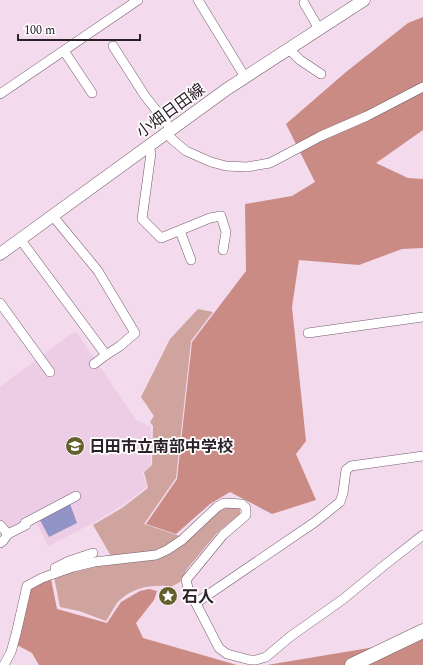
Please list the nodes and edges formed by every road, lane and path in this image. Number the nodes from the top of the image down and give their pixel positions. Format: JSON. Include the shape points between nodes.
{"nodes":[{"id":1,"x":138,"y":0,"type":"edge"},
{"id":2,"x":198,"y":0,"type":"edge"},
{"id":3,"x":360,"y":1,"type":"edge"},
{"id":4,"x":304,"y":3,"type":"dead end"},
{"id":5,"x":319,"y":29,"type":"junction"},
{"id":6,"x":113,"y":46,"type":"dead end"},
{"id":7,"x":289,"y":49,"type":"junction"},
{"id":8,"x":64,"y":51,"type":"junction"},
{"id":9,"x":320,"y":74,"type":"dead end"},
{"id":10,"x":246,"y":77,"type":"junction"},
{"id":11,"x":423,"y":87,"type":"edge"},
{"id":12,"x":0,"y":94,"type":"edge"},
{"id":13,"x":92,"y":94,"type":"dead end"},
{"id":14,"x":168,"y":131,"type":"junction"},
{"id":15,"x":148,"y":145,"type":"junction"},
{"id":16,"x":52,"y":215,"type":"junction"},
{"id":17,"x":180,"y":231,"type":"junction"},
{"id":18,"x":20,"y":239,"type":"junction"},
{"id":19,"x":223,"y":250,"type":"dead end"},
{"id":20,"x":0,"y":254,"type":"edge"},
{"id":21,"x":191,"y":260,"type":"dead end"},
{"id":22,"x":0,"y":303,"type":"edge"},
{"id":23,"x":423,"y":317,"type":"edge"},
{"id":24,"x":308,"y":332,"type":"dead end"},
{"id":25,"x":106,"y":355,"type":"junction"},
{"id":26,"x":94,"y":364,"type":"dead end"},
{"id":27,"x":50,"y":372,"type":"dead end"},
{"id":28,"x":423,"y":456,"type":"edge"},
{"id":29,"x":76,"y":496,"type":"dead end"},
{"id":30,"x":0,"y":525,"type":"edge"},
{"id":31,"x":8,"y":534,"type":"junction"},
{"id":32,"x":423,"y":535,"type":"edge"},
{"id":33,"x":0,"y":543,"type":"edge"},
{"id":34,"x":93,"y":553,"type":"dead end"},
{"id":35,"x":42,"y":578,"type":"junction"},
{"id":36,"x":196,"y":603,"type":"junction"},
{"id":37,"x":423,"y":631,"type":"edge"},
{"id":38,"x":4,"y":665,"type":"edge"},
{"id":39,"x":352,"y":665,"type":"edge"}],
"edges":[{"from":1,"to":8,"type":"street"},
{"from":2,"to":10,"type":"street"},
{"from":3,"to":5,"type":"main road","name":"小畑日田線"},
{"from":4,"to":5,"type":"street"},
{"from":5,"to":7,"type":"main road","name":"小畑日田線"},
{"from":6,"to":14,"type":"street"},
{"from":7,"to":9,"type":"street"},
{"from":7,"to":10,"type":"main road","name":"小畑日田線"},
{"from":8,"to":12,"type":"street"},
{"from":8,"to":13,"type":"street"},
{"from":10,"to":14,"type":"main road","name":"小畑日田線"},
{"from":11,"to":14,"type":"street","via":[[270,163],[246,167],[211,162],[186,151],[174,141]]},
{"from":14,"to":15,"type":"main road","name":"小畑日田線"},
{"from":15,"to":16,"type":"main road","name":"小畑日田線"},
{"from":15,"to":17,"type":"street","via":[[151,153],[142,218],[161,238]]},
{"from":16,"to":18,"type":"main road","name":"小畑日田線"},
{"from":16,"to":25,"type":"street","via":[[98,271],[135,332]]},
{"from":17,"to":19,"type":"street","via":[[221,216],[226,232]]},
{"from":17,"to":21,"type":"street"},
{"from":18,"to":20,"type":"main road","name":"小畑日田線"},
{"from":18,"to":25,"type":"street"},
{"from":22,"to":27,"type":"street"},
{"from":23,"to":24,"type":"street"},
{"from":25,"to":26,"type":"street"},
{"from":28,"to":36,"type":"street","via":[[351,466],[346,470],[340,502],[315,522]]},
{"from":29,"to":31,"type":"street"},
{"from":30,"to":31,"type":"street"},
{"from":31,"to":33,"type":"street"},
{"from":32,"to":36,"type":"street","via":[[266,657],[256,660],[227,654],[219,648]]},
{"from":34,"to":35,"type":"street","via":[[69,561],[46,573]]},
{"from":35,"to":36,"type":"street","via":[[94,562],[156,555],[182,540],[217,507],[224,503],[242,504],[246,508],[246,515],[223,535],[186,580]]},
{"from":35,"to":38,"type":"street","via":[[27,586],[11,652]]},
{"from":37,"to":39,"type":"highway"}]}
